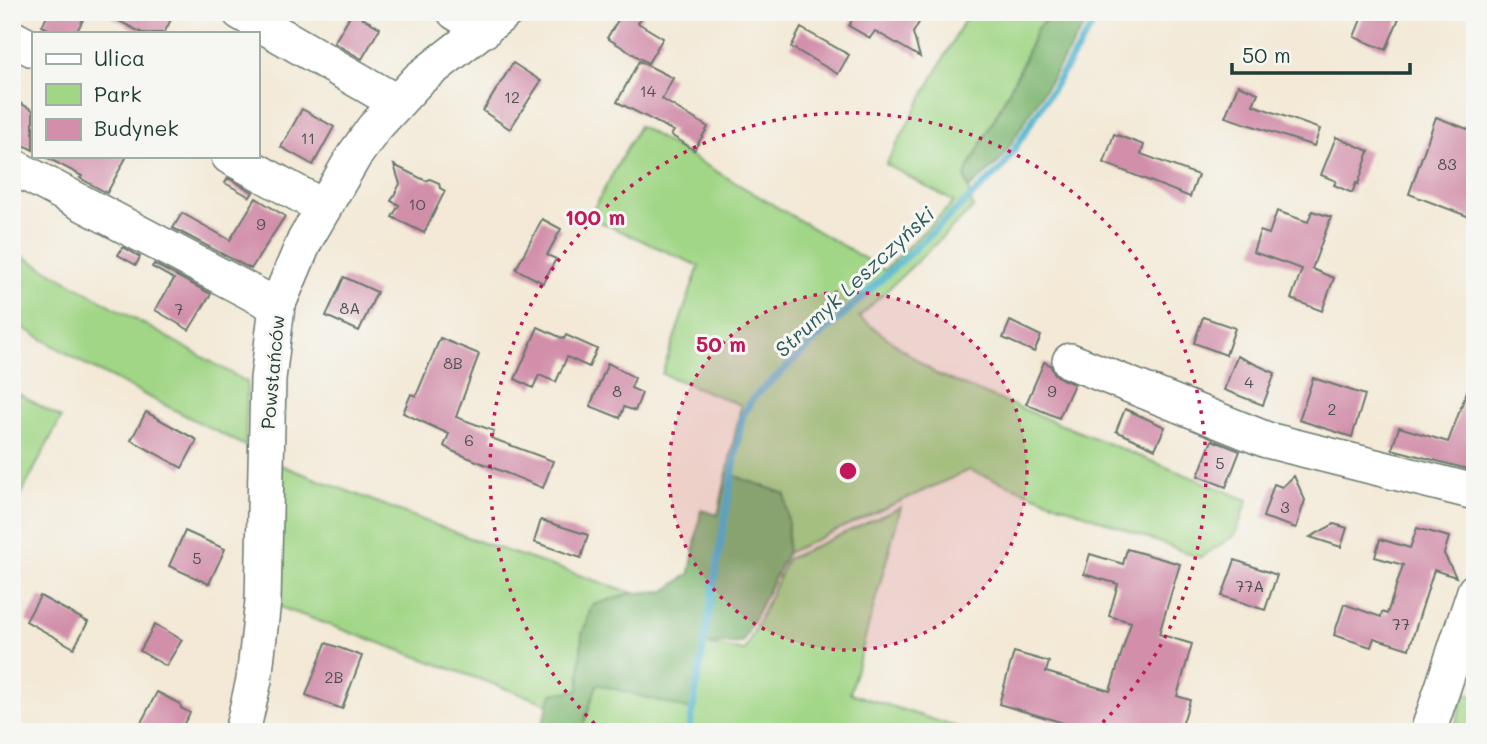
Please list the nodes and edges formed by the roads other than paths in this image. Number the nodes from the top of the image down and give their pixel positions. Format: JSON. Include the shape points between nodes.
{"nodes":[{"id":1,"x":240,"y":12,"type":"edge"},
{"id":2,"x":481,"y":18,"type":"edge"},
{"id":3,"x":12,"y":38,"type":"edge"},
{"id":4,"x":32,"y":48,"type":"edge"},
{"id":5,"x":396,"y":102,"type":"junction"},
{"id":6,"x":233,"y":158,"type":"edge"},
{"id":7,"x":12,"y":166,"type":"edge"},
{"id":8,"x":323,"y":207,"type":"junction"},
{"id":9,"x":277,"y":306,"type":"junction"},
{"id":10,"x":1070,"y":360,"type":"dead end"},
{"id":11,"x":1475,"y":492,"type":"edge"},
{"id":12,"x":1475,"y":591,"type":"edge"},
{"id":13,"x":242,"y":732,"type":"edge"},
{"id":14,"x":1428,"y":732,"type":"edge"}],
"edges":[{"from":1,"to":5,"type":"street"},
{"from":2,"to":5,"type":"street","name":"Powstańców"},
{"from":3,"to":4,"type":"street"},
{"from":5,"to":8,"type":"street","name":"Powstańców","via":[[354,156]]},
{"from":6,"to":8,"type":"street"},
{"from":7,"to":9,"type":"street"},
{"from":8,"to":9,"type":"street","name":"Powstańców"},
{"from":9,"to":13,"type":"street","name":"Powstańców","via":[[268,379],[263,601],[254,680]]},
{"from":10,"to":11,"type":"street","via":[[1267,440]]},
{"from":12,"to":14,"type":"street"}]}
